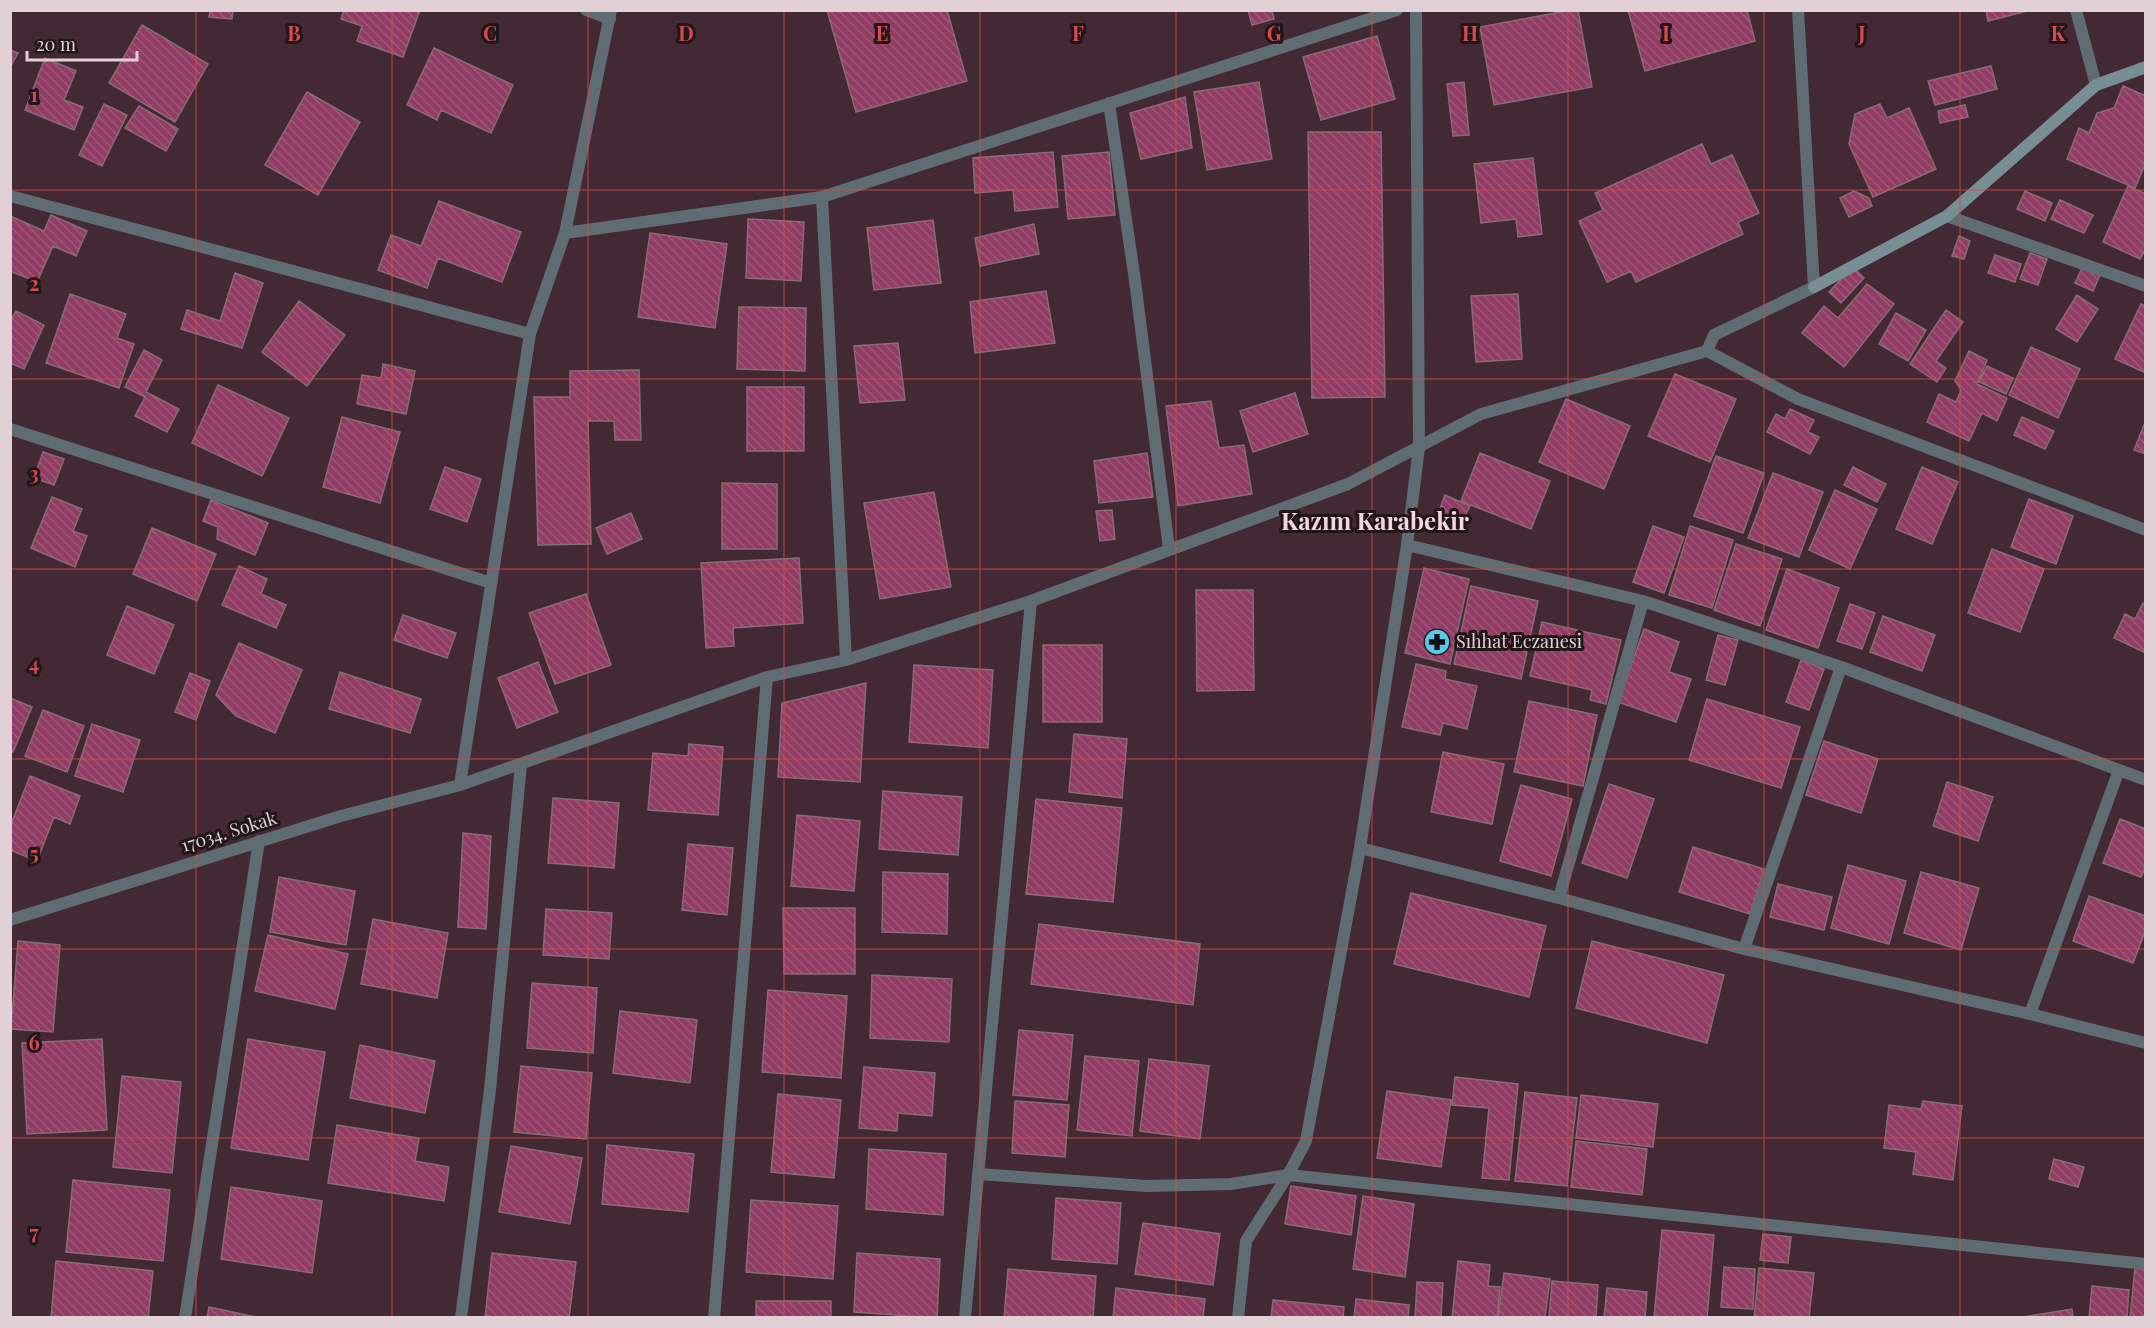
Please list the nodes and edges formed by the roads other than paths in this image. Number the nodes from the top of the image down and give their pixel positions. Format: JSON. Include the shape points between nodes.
{"nodes":[{"id":1,"x":586,"y":10,"type":"edge"},
{"id":2,"x":1397,"y":10,"type":"edge"},
{"id":3,"x":1416,"y":10,"type":"edge"},
{"id":4,"x":1798,"y":10,"type":"edge"},
{"id":5,"x":2076,"y":10,"type":"edge"},
{"id":6,"x":611,"y":15,"type":"edge"},
{"id":7,"x":2145,"y":68,"type":"edge"},
{"id":8,"x":2096,"y":85,"type":"junction"},
{"id":9,"x":1109,"y":103,"type":"junction"},
{"id":10,"x":10,"y":196,"type":"edge"},
{"id":11,"x":822,"y":197,"type":"junction"},
{"id":12,"x":1947,"y":216,"type":"junction"},
{"id":13,"x":565,"y":233,"type":"junction"},
{"id":14,"x":2145,"y":286,"type":"edge"},
{"id":15,"x":1814,"y":287,"type":"junction"},
{"id":16,"x":530,"y":334,"type":"junction"},
{"id":17,"x":1707,"y":351,"type":"junction"},
{"id":18,"x":10,"y":429,"type":"edge"},
{"id":19,"x":1419,"y":447,"type":"junction"},
{"id":20,"x":2145,"y":530,"type":"edge"},
{"id":21,"x":1407,"y":545,"type":"junction"},
{"id":22,"x":1168,"y":549,"type":"junction"},
{"id":23,"x":491,"y":583,"type":"junction"},
{"id":24,"x":1030,"y":601,"type":"junction"},
{"id":25,"x":1643,"y":602,"type":"junction"},
{"id":26,"x":846,"y":660,"type":"junction"},
{"id":27,"x":1841,"y":667,"type":"junction"},
{"id":28,"x":767,"y":677,"type":"junction"},
{"id":29,"x":521,"y":764,"type":"junction"},
{"id":30,"x":2119,"y":770,"type":"junction"},
{"id":31,"x":2145,"y":780,"type":"edge"},
{"id":32,"x":460,"y":785,"type":"junction"},
{"id":33,"x":259,"y":841,"type":"junction"},
{"id":34,"x":1360,"y":848,"type":"junction"},
{"id":35,"x":1560,"y":898,"type":"junction"},
{"id":36,"x":10,"y":920,"type":"edge"},
{"id":37,"x":1744,"y":949,"type":"junction"},
{"id":38,"x":2030,"y":1014,"type":"junction"},
{"id":39,"x":2145,"y":1043,"type":"edge"},
{"id":40,"x":978,"y":1174,"type":"junction"},
{"id":41,"x":1288,"y":1175,"type":"junction"},
{"id":42,"x":2145,"y":1264,"type":"edge"},
{"id":43,"x":185,"y":1317,"type":"edge"},
{"id":44,"x":461,"y":1317,"type":"edge"},
{"id":45,"x":714,"y":1317,"type":"edge"},
{"id":46,"x":965,"y":1317,"type":"edge"},
{"id":47,"x":1238,"y":1317,"type":"edge"}],
"edges":[{"from":1,"to":6,"type":"street"},
{"from":2,"to":9,"type":"street"},
{"from":3,"to":19,"type":"street"},
{"from":4,"to":15,"type":"street"},
{"from":5,"to":8,"type":"street"},
{"from":6,"to":13,"type":"street"},
{"from":7,"to":8,"type":"street"},
{"from":8,"to":12,"type":"street"},
{"from":9,"to":11,"type":"street"},
{"from":9,"to":22,"type":"street"},
{"from":10,"to":16,"type":"street"},
{"from":11,"to":13,"type":"street"},
{"from":11,"to":26,"type":"street"},
{"from":12,"to":14,"type":"street"},
{"from":12,"to":15,"type":"street"},
{"from":13,"to":16,"type":"street"},
{"from":15,"to":17,"type":"street","via":[[1714,335]]},
{"from":16,"to":23,"type":"street"},
{"from":17,"to":19,"type":"street","name":"17034. Sokak","via":[[1481,414]]},
{"from":17,"to":20,"type":"street","via":[[1798,399]]},
{"from":18,"to":23,"type":"street"},
{"from":19,"to":21,"type":"street"},
{"from":19,"to":22,"type":"street","name":"17034. Sokak","via":[[1348,484]]},
{"from":21,"to":25,"type":"street"},
{"from":21,"to":34,"type":"street"},
{"from":22,"to":24,"type":"street","name":"17034. Sokak"},
{"from":23,"to":32,"type":"street"},
{"from":24,"to":26,"type":"street","name":"17034. Sokak"},
{"from":24,"to":40,"type":"street"},
{"from":25,"to":27,"type":"street"},
{"from":25,"to":35,"type":"street"},
{"from":26,"to":28,"type":"street","name":"17034. Sokak"},
{"from":27,"to":30,"type":"street"},
{"from":27,"to":37,"type":"street"},
{"from":28,"to":29,"type":"street","name":"17034. Sokak"},
{"from":28,"to":45,"type":"street"},
{"from":29,"to":32,"type":"street","name":"17034. Sokak"},
{"from":29,"to":44,"type":"street","via":[[490,1090]]},
{"from":30,"to":31,"type":"street"},
{"from":30,"to":38,"type":"street"},
{"from":32,"to":33,"type":"street","name":"17034. Sokak"},
{"from":33,"to":36,"type":"street","name":"17034. Sokak"},
{"from":33,"to":43,"type":"street"},
{"from":34,"to":35,"type":"street"},
{"from":34,"to":41,"type":"street","via":[[1306,1141]]},
{"from":35,"to":37,"type":"street"},
{"from":37,"to":38,"type":"street"},
{"from":38,"to":39,"type":"street"},
{"from":40,"to":41,"type":"street","via":[[1147,1186],[1231,1184]]},
{"from":40,"to":46,"type":"street"},
{"from":41,"to":42,"type":"street"},
{"from":41,"to":47,"type":"street","via":[[1246,1240]]}]}
